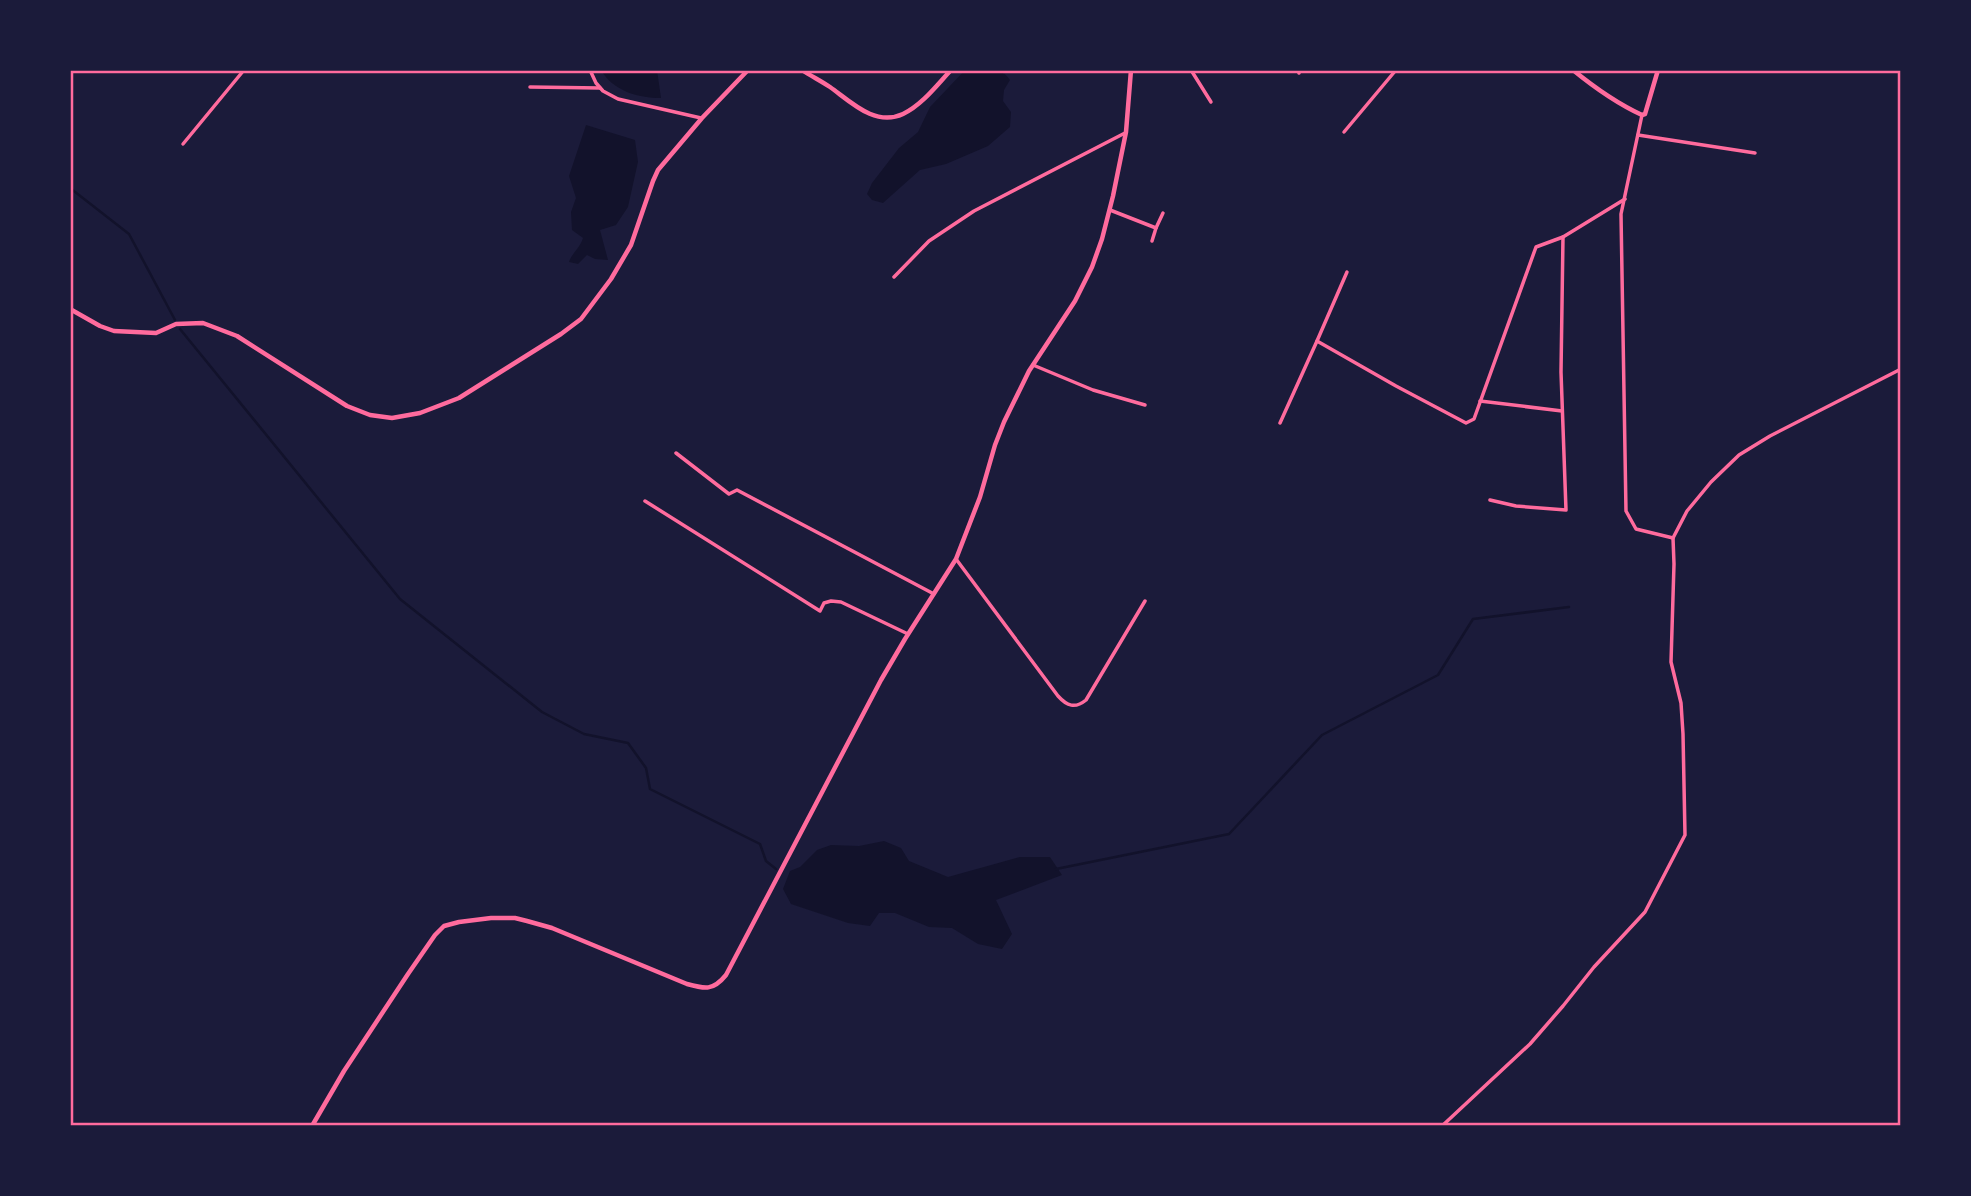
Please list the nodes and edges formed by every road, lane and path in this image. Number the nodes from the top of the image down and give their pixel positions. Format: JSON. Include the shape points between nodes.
{"nodes":[{"id":1,"x":244,"y":70,"type":"edge"},
{"id":2,"x":590,"y":70,"type":"edge"},
{"id":3,"x":748,"y":70,"type":"edge"},
{"id":4,"x":802,"y":70,"type":"edge"},
{"id":5,"x":951,"y":70,"type":"edge"},
{"id":6,"x":1131,"y":70,"type":"edge"},
{"id":7,"x":1191,"y":70,"type":"edge"},
{"id":8,"x":1396,"y":70,"type":"edge"},
{"id":9,"x":1573,"y":70,"type":"edge"},
{"id":10,"x":1658,"y":70,"type":"edge"},
{"id":11,"x":530,"y":87,"type":"dead end"},
{"id":12,"x":600,"y":88,"type":"junction"},
{"id":13,"x":1211,"y":102,"type":"dead end"},
{"id":14,"x":1642,"y":115,"type":"junction"},
{"id":15,"x":702,"y":118,"type":"junction"},
{"id":16,"x":1126,"y":132,"type":"junction"},
{"id":17,"x":1344,"y":132,"type":"dead end"},
{"id":18,"x":1638,"y":135,"type":"junction"},
{"id":19,"x":183,"y":144,"type":"dead end"},
{"id":20,"x":1755,"y":153,"type":"dead end"},
{"id":21,"x":1625,"y":199,"type":"junction"},
{"id":22,"x":1110,"y":210,"type":"junction"},
{"id":23,"x":1163,"y":213,"type":"dead end"},
{"id":24,"x":1156,"y":228,"type":"junction"},
{"id":25,"x":1563,"y":237,"type":"junction"},
{"id":26,"x":1152,"y":241,"type":"dead end"},
{"id":27,"x":1347,"y":272,"type":"dead end"},
{"id":28,"x":894,"y":277,"type":"dead end"},
{"id":29,"x":70,"y":309,"type":"edge"},
{"id":30,"x":1317,"y":341,"type":"junction"},
{"id":31,"x":1033,"y":365,"type":"junction"},
{"id":32,"x":1901,"y":369,"type":"edge"},
{"id":33,"x":1480,"y":401,"type":"junction"},
{"id":34,"x":1145,"y":405,"type":"dead end"},
{"id":35,"x":1562,"y":411,"type":"junction"},
{"id":36,"x":1280,"y":423,"type":"dead end"},
{"id":37,"x":676,"y":453,"type":"dead end"},
{"id":38,"x":645,"y":500,"type":"dead end"},
{"id":39,"x":1490,"y":500,"type":"dead end"},
{"id":40,"x":1673,"y":538,"type":"junction"},
{"id":41,"x":956,"y":559,"type":"junction"},
{"id":42,"x":934,"y":594,"type":"junction"},
{"id":43,"x":1145,"y":601,"type":"dead end"},
{"id":44,"x":908,"y":634,"type":"junction"},
{"id":45,"x":312,"y":1126,"type":"edge"},
{"id":46,"x":1442,"y":1126,"type":"edge"}],
"edges":[{"from":1,"to":19,"type":"street"},
{"from":2,"to":12,"type":"street"},
{"from":3,"to":15,"type":"street"},
{"from":4,"to":5,"type":"street","via":[[865,112],[892,118],[922,100]]},
{"from":6,"to":16,"type":"street"},
{"from":7,"to":13,"type":"street"},
{"from":8,"to":17,"type":"street"},
{"from":9,"to":14,"type":"street"},
{"from":10,"to":14,"type":"street"},
{"from":11,"to":12,"type":"street"},
{"from":12,"to":15,"type":"street","via":[[618,99]]},
{"from":14,"to":18,"type":"street"},
{"from":15,"to":29,"type":"street","via":[[658,170],[631,245],[581,319],[459,398],[420,413],[392,418],[370,415],[319,389],[237,336],[203,323],[177,324],[156,333],[114,331]]},
{"from":16,"to":22,"type":"street"},
{"from":16,"to":28,"type":"street","via":[[974,211],[929,241]]},
{"from":18,"to":20,"type":"street"},
{"from":18,"to":21,"type":"street"},
{"from":21,"to":25,"type":"street"},
{"from":21,"to":40,"type":"street","via":[[1621,214],[1626,511],[1636,529]]},
{"from":22,"to":24,"type":"street"},
{"from":22,"to":31,"type":"street","via":[[1092,267]]},
{"from":23,"to":24,"type":"street"},
{"from":24,"to":26,"type":"street"},
{"from":25,"to":33,"type":"street","via":[[1536,247]]},
{"from":25,"to":35,"type":"street"},
{"from":27,"to":30,"type":"street"},
{"from":30,"to":33,"type":"street","via":[[1466,423],[1474,419]]},
{"from":30,"to":36,"type":"street"},
{"from":31,"to":34,"type":"street"},
{"from":31,"to":41,"type":"street","via":[[999,433]]},
{"from":32,"to":40,"type":"street","via":[[1739,455],[1687,511]]},
{"from":33,"to":35,"type":"street"},
{"from":35,"to":39,"type":"street","via":[[1566,509]]},
{"from":37,"to":42,"type":"street","via":[[729,494],[737,490]]},
{"from":38,"to":44,"type":"street","via":[[820,611],[824,603],[841,602]]},
{"from":40,"to":46,"type":"street","via":[[1671,662],[1681,703],[1685,835],[1645,912],[1530,1044]]},
{"from":41,"to":42,"type":"street"},
{"from":41,"to":43,"type":"street","via":[[1058,696],[1070,705],[1086,700]]},
{"from":42,"to":44,"type":"street"},
{"from":44,"to":45,"type":"street","via":[[731,968],[716,986],[687,984],[552,928],[515,918],[444,926],[408,974]]}]}
